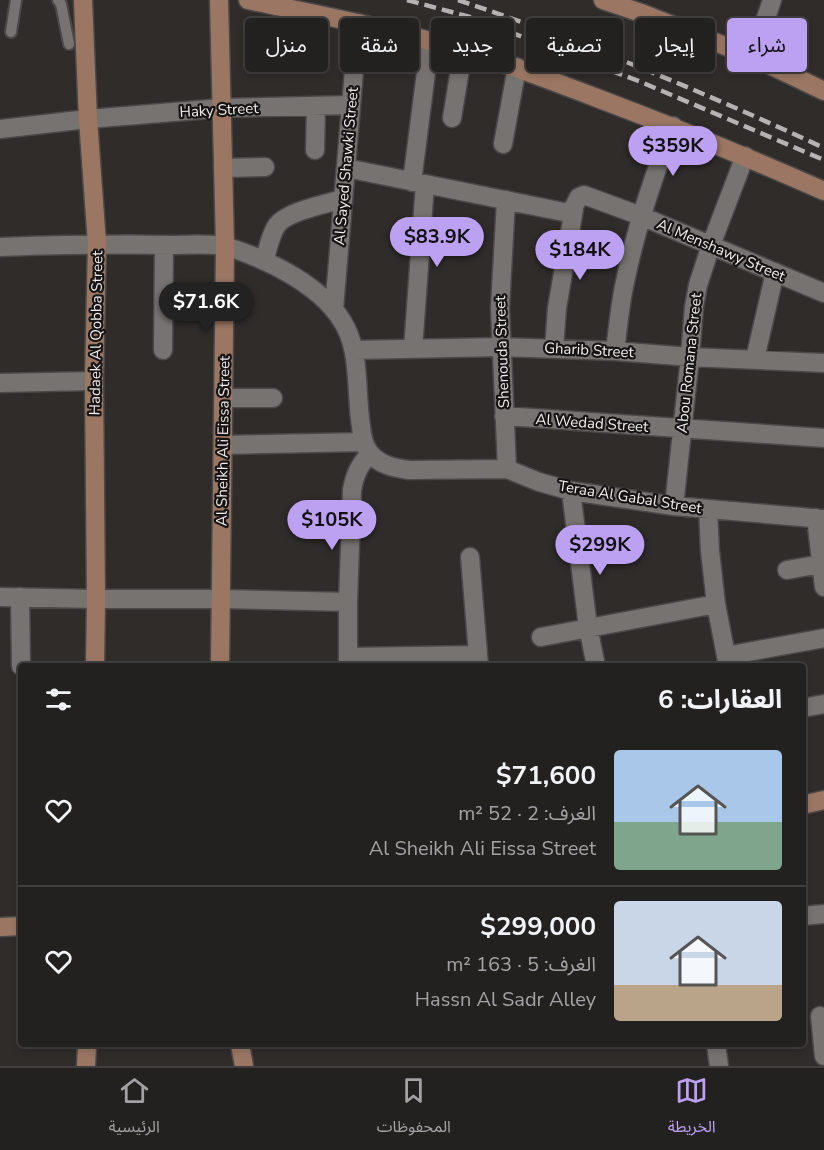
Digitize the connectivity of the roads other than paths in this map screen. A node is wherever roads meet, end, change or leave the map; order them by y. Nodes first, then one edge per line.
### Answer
1 (16, 0) edge
2 (58, 0) edge
3 (219, 0) edge
4 (248, 0) edge
5 (603, 0) edge
6 (772, 0) edge
7 (84, 6) edge
8 (646, 7) edge
9 (63, 14) junction
10 (766, 18) edge
11 (340, 19) edge
12 (11, 32) dead end
13 (419, 38) edge
14 (430, 41) joint
15 (69, 44) dead end
16 (727, 45) edge
17 (514, 67) edge
18 (517, 68) junction
19 (354, 72) edge
20 (460, 72) edge
21 (784, 72) edge
22 (824, 91) edge
23 (351, 105) junction
24 (316, 106) junction
25 (222, 108) junction
26 (452, 118) dead end
27 (88, 119) junction
28 (673, 126) junction
29 (0, 129) edge
30 (503, 144) dead end
31 (315, 150) dead end
32 (745, 156) junction
33 (265, 167) dead end
34 (223, 168) junction
35 (346, 168) junction
36 (418, 183) junction
37 (824, 191) edge
38 (343, 199) junction
39 (506, 200) junction
40 (574, 208) junction
41 (641, 216) junction
42 (97, 244) junction
43 (164, 245) junction
44 (225, 246) junction
45 (711, 246) junction
46 (0, 247) edge
47 (264, 261) junction
48 (776, 272) junction
49 (824, 293) edge
50 (334, 309) junction
51 (501, 347) junction
52 (413, 349) junction
53 (554, 349) junction
54 (163, 350) dead end
55 (354, 350) junction
56 (615, 351) junction
57 (690, 357) junction
58 (755, 359) junction
59 (824, 363) edge
60 (94, 381) junction
61 (0, 383) edge
62 (224, 398) junction
63 (273, 398) dead end
64 (504, 416) junction
65 (682, 429) junction
66 (824, 438) edge
67 (223, 445) junction
68 (367, 448) junction
69 (507, 469) junction
70 (571, 491) junction
71 (674, 506) junction
72 (708, 509) junction
73 (820, 518) edge
74 (470, 557) dead end
75 (821, 564) junction
76 (787, 570) dead end
77 (824, 587) edge
78 (0, 597) edge
79 (20, 597) junction
80 (96, 599) junction
81 (220, 599) junction
82 (348, 602) junction
83 (716, 604) junction
84 (588, 627) junction
85 (541, 637) dead end
86 (824, 638) edge
87 (348, 661) edge
88 (478, 661) edge
89 (727, 661) edge
90 (21, 663) edge
91 (95, 663) edge
92 (220, 663) edge
93 (595, 663) edge
94 (824, 704) edge
95 (806, 707) edge
96 (824, 800) edge
97 (806, 804) edge
98 (824, 914) edge
99 (806, 916) edge
100 (18, 926) edge
101 (0, 927) edge
102 (820, 1016) dead end
103 (87, 1047) edge
104 (241, 1047) edge
105 (716, 1047) edge
106 (824, 1056) edge
107 (86, 1066) edge
108 (244, 1066) edge
109 (719, 1066) edge

1 - 12 lane
2 - 9 lane
3 - 25 street, Al Sheikh Ali Eissa Street
4 - 11 street
5 - 8 street
6 - 10 street
7 - 9 lane
7 - 27 street, Hadaek Al Qobba Street
8 - 16 street
9 - 15 lane
13 - 14 street
14 - 36 street
17 - 18 street
18 - 28 street
18 - 30 street
19 - 23 street, Al Sayed Shawki Street
20 - 26 street
21 - 22 street
23 - 24 street, Haky Street
23 - 35 street, Al Sayed Shawki Street
24 - 25 street, Haky Street
24 - 31 street
25 - 27 street, Haky Street
25 - 34 street, Al Sheikh Ali Eissa Street
27 - 29 street, Haky Street
27 - 42 street, Hadaek Al Qobba Street
28 - 32 street
28 - 41 street
32 - 37 street
32 - 45 street, Abou Romana Street
33 - 34 street
34 - 44 street, Al Sheikh Ali Eissa Street
35 - 36 street, Al Menshawy Street
35 - 38 street, Al Sayed Shawki Street
36 - 39 street, Al Menshawy Street
36 - 52 street
38 - 47 street
38 - 50 street, Al Sayed Shawki Street
39 - 40 street, Al Menshawy Street
39 - 51 street, Shenouda Street
40 - 41 street, Al Menshawy Street
40 - 53 street
41 - 45 street, Al Menshawy Street
41 - 56 street
42 - 43 street
42 - 46 street
42 - 60 street, Hadaek Al Qobba Street
43 - 44 street
43 - 54 street
44 - 47 street
44 - 62 street, Al Sheikh Ali Eissa Street
45 - 48 street, Al Menshawy Street
45 - 57 street, Abou Romana Street
47 - 50 street
48 - 49 street, Al Menshawy Street
48 - 58 street
50 - 55 street
51 - 52 street, Gharib Street
51 - 53 street, Gharib Street
51 - 64 street, Shenouda Street
52 - 55 street, Gharib Street
53 - 56 street, Gharib Street
55 - 68 street
56 - 57 street, Gharib Street
57 - 58 street, Gharib Street
57 - 65 street, Abou Romana Street
58 - 59 street, Gharib Street
60 - 61 street
60 - 80 street, Hadaek Al Qobba Street
62 - 63 street
62 - 67 street, Al Sheikh Ali Eissa Street
64 - 65 street, Al Wedad Street
64 - 69 street, Shenouda Street
65 - 66 street, Al Wedad Street
65 - 71 street, Abou Romana Street
67 - 68 street
67 - 81 street, Al Sheikh Ali Eissa Street
68 - 69 street, Teraa Al Gabal Street
68 - 82 street
69 - 70 street, Teraa Al Gabal Street
70 - 71 street, Teraa Al Gabal Street
70 - 84 street
71 - 72 street, Teraa Al Gabal Street
72 - 73 street, Teraa Al Gabal Street
72 - 83 street
73 - 75 street
74 - 88 street
75 - 76 street
75 - 77 street
78 - 79 street
79 - 80 street
79 - 90 street
80 - 81 street
80 - 91 street, Hadaek Al Qobba Street
81 - 82 street
81 - 92 street, Al Sheikh Ali Eissa Street
82 - 87 street
83 - 84 street
83 - 89 street
84 - 85 street
84 - 93 street
86 - 89 street
87 - 88 street
94 - 95 street
96 - 97 street
98 - 99 street
100 - 101 street
102 - 106 street
103 - 107 street
104 - 108 street
105 - 109 street

